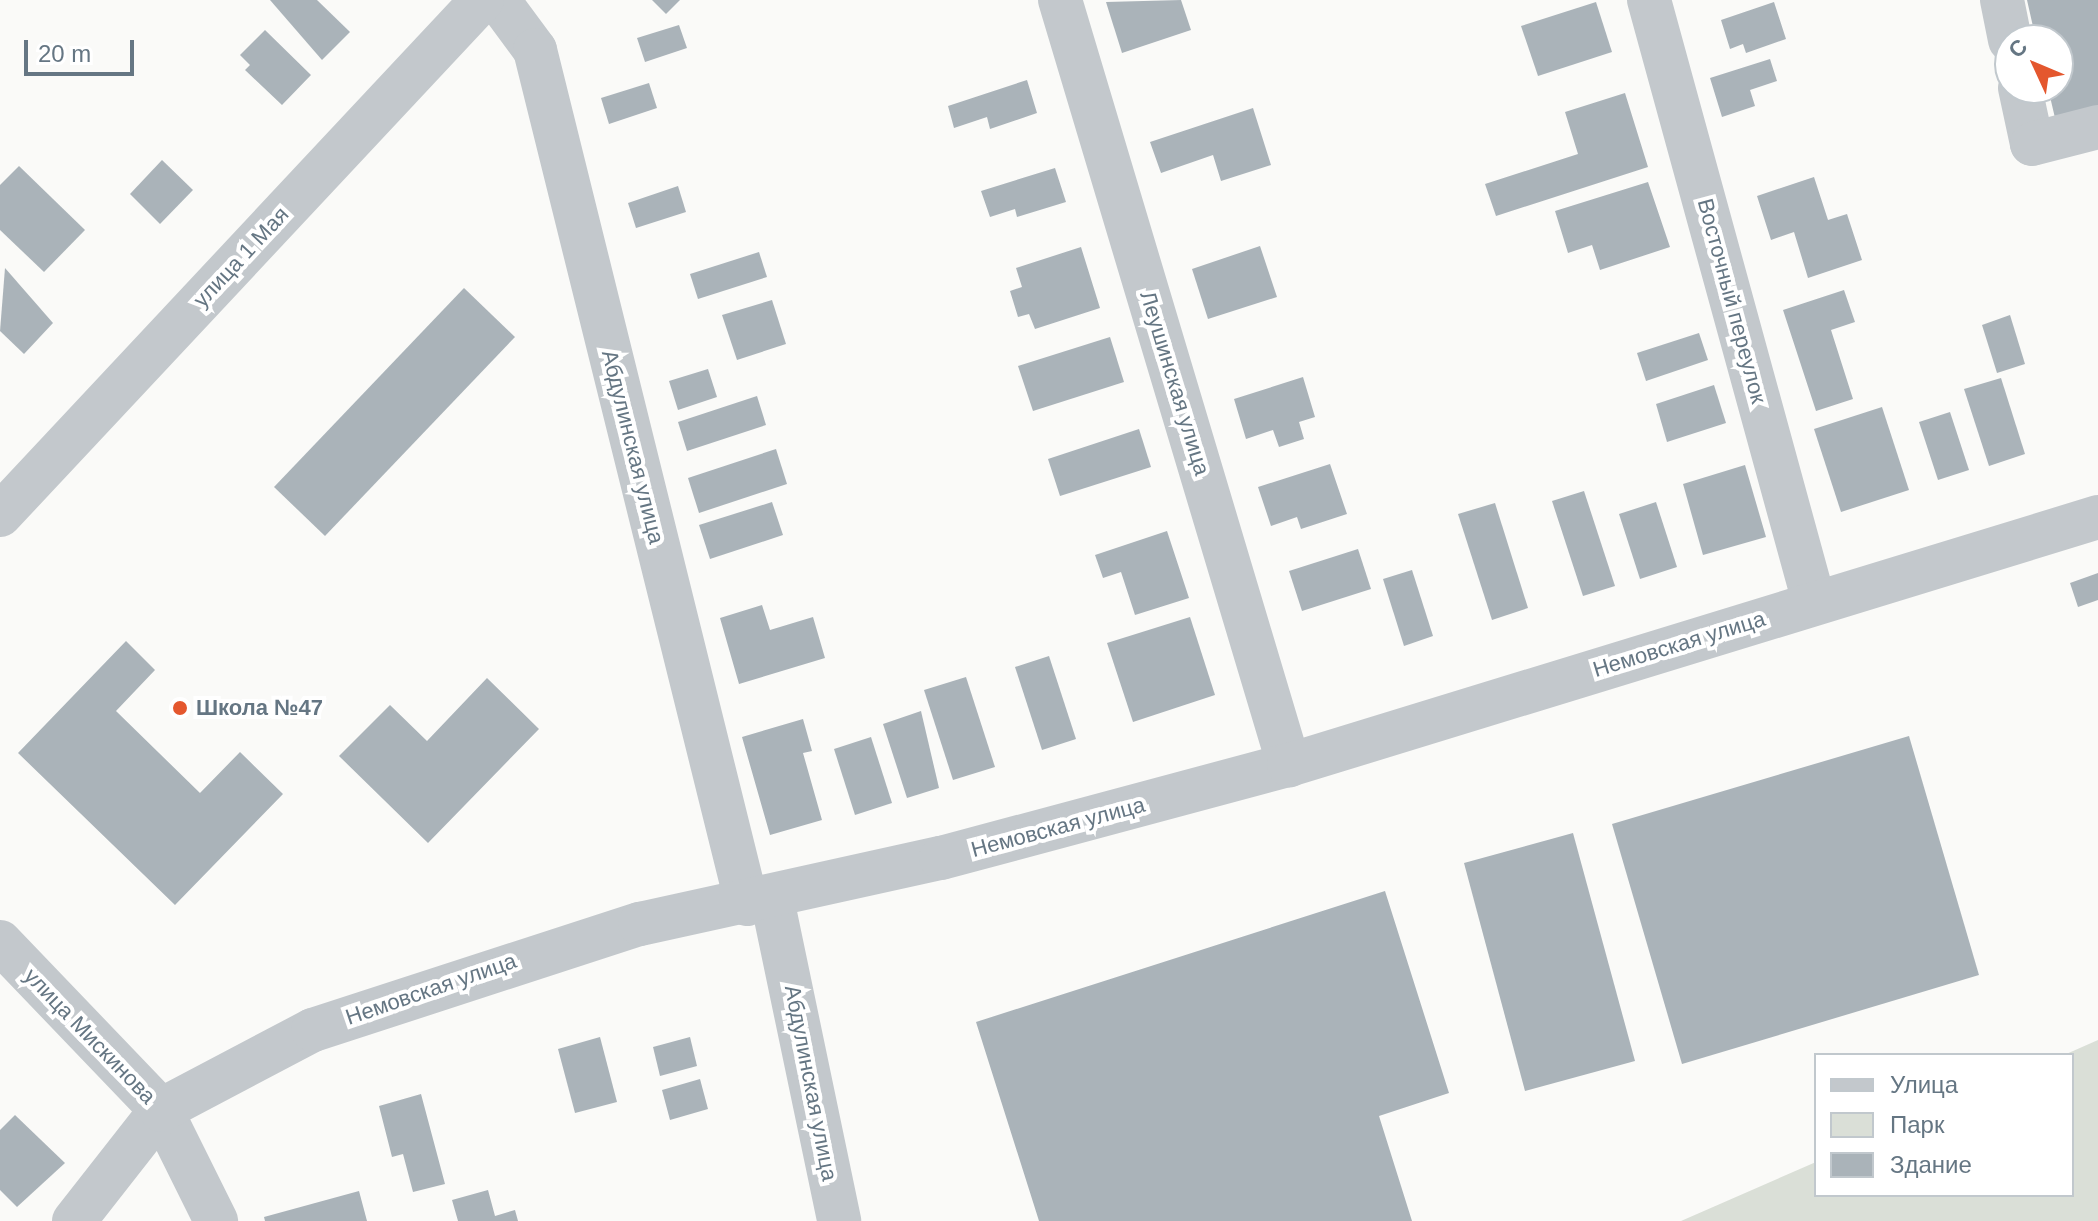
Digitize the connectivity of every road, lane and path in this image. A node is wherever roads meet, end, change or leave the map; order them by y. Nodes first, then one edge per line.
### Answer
1 (482, 0) edge
2 (498, 0) edge
3 (1060, 0) edge
4 (1649, 0) edge
5 (2002, 0) edge
6 (2007, 24) edge
7 (2023, 104) edge
8 (2098, 127) edge
9 (0, 515) edge
10 (2098, 517) edge
11 (1814, 602) junction
12 (1289, 765) junction
13 (760, 902) junction
14 (0, 942) edge
15 (161, 1110) junction
16 (74, 1221) edge
17 (216, 1221) edge
18 (839, 1221) edge

1 - 9 street, улица 1 Мая
2 - 13 street, Абдулинская улица
3 - 12 street, Леушинская улица
4 - 11 street, Восточный переулок
5 - 6 street
7 - 8 street
10 - 11 street, Немовская улица
11 - 12 street, Немовская улица
12 - 13 street, Немовская улица
13 - 15 street, Немовская улица
13 - 18 street, Абдулинская улица
14 - 15 street, улица Мискинова
15 - 16 street, Немовская улица
15 - 17 street, улица Мискинова

